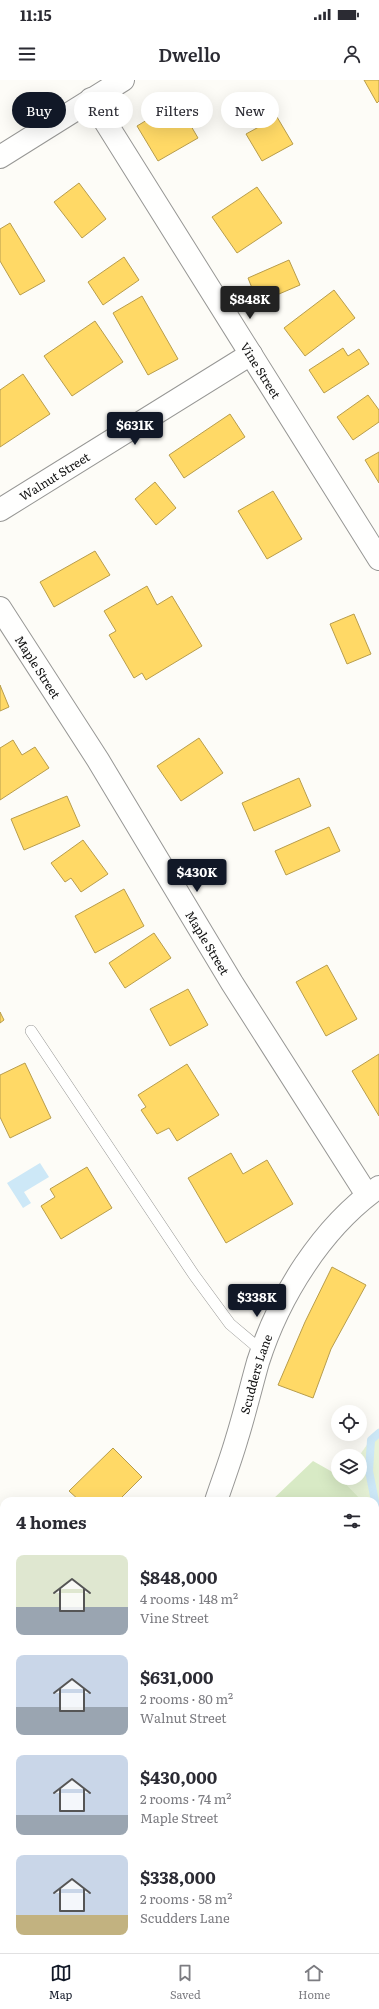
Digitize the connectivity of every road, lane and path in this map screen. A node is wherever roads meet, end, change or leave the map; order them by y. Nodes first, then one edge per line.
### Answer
1 (123, 80) edge
2 (103, 92) edge
3 (74, 110) edge
4 (109, 128) edge
5 (0, 157) edge
6 (251, 354) junction
7 (0, 510) edge
8 (379, 559) edge
9 (0, 608) edge
10 (31, 1030) dead end
11 (373, 1191) edge
12 (262, 1352) junction
13 (217, 1497) edge

1 - 2 street
3 - 5 street
4 - 6 street, Vine Street
6 - 7 street, Walnut Street
6 - 8 street, Vine Street
9 - 11 street, Maple Street
10 - 12 lane
11 - 12 street, Scudders Lane
12 - 13 street, Scudders Lane

